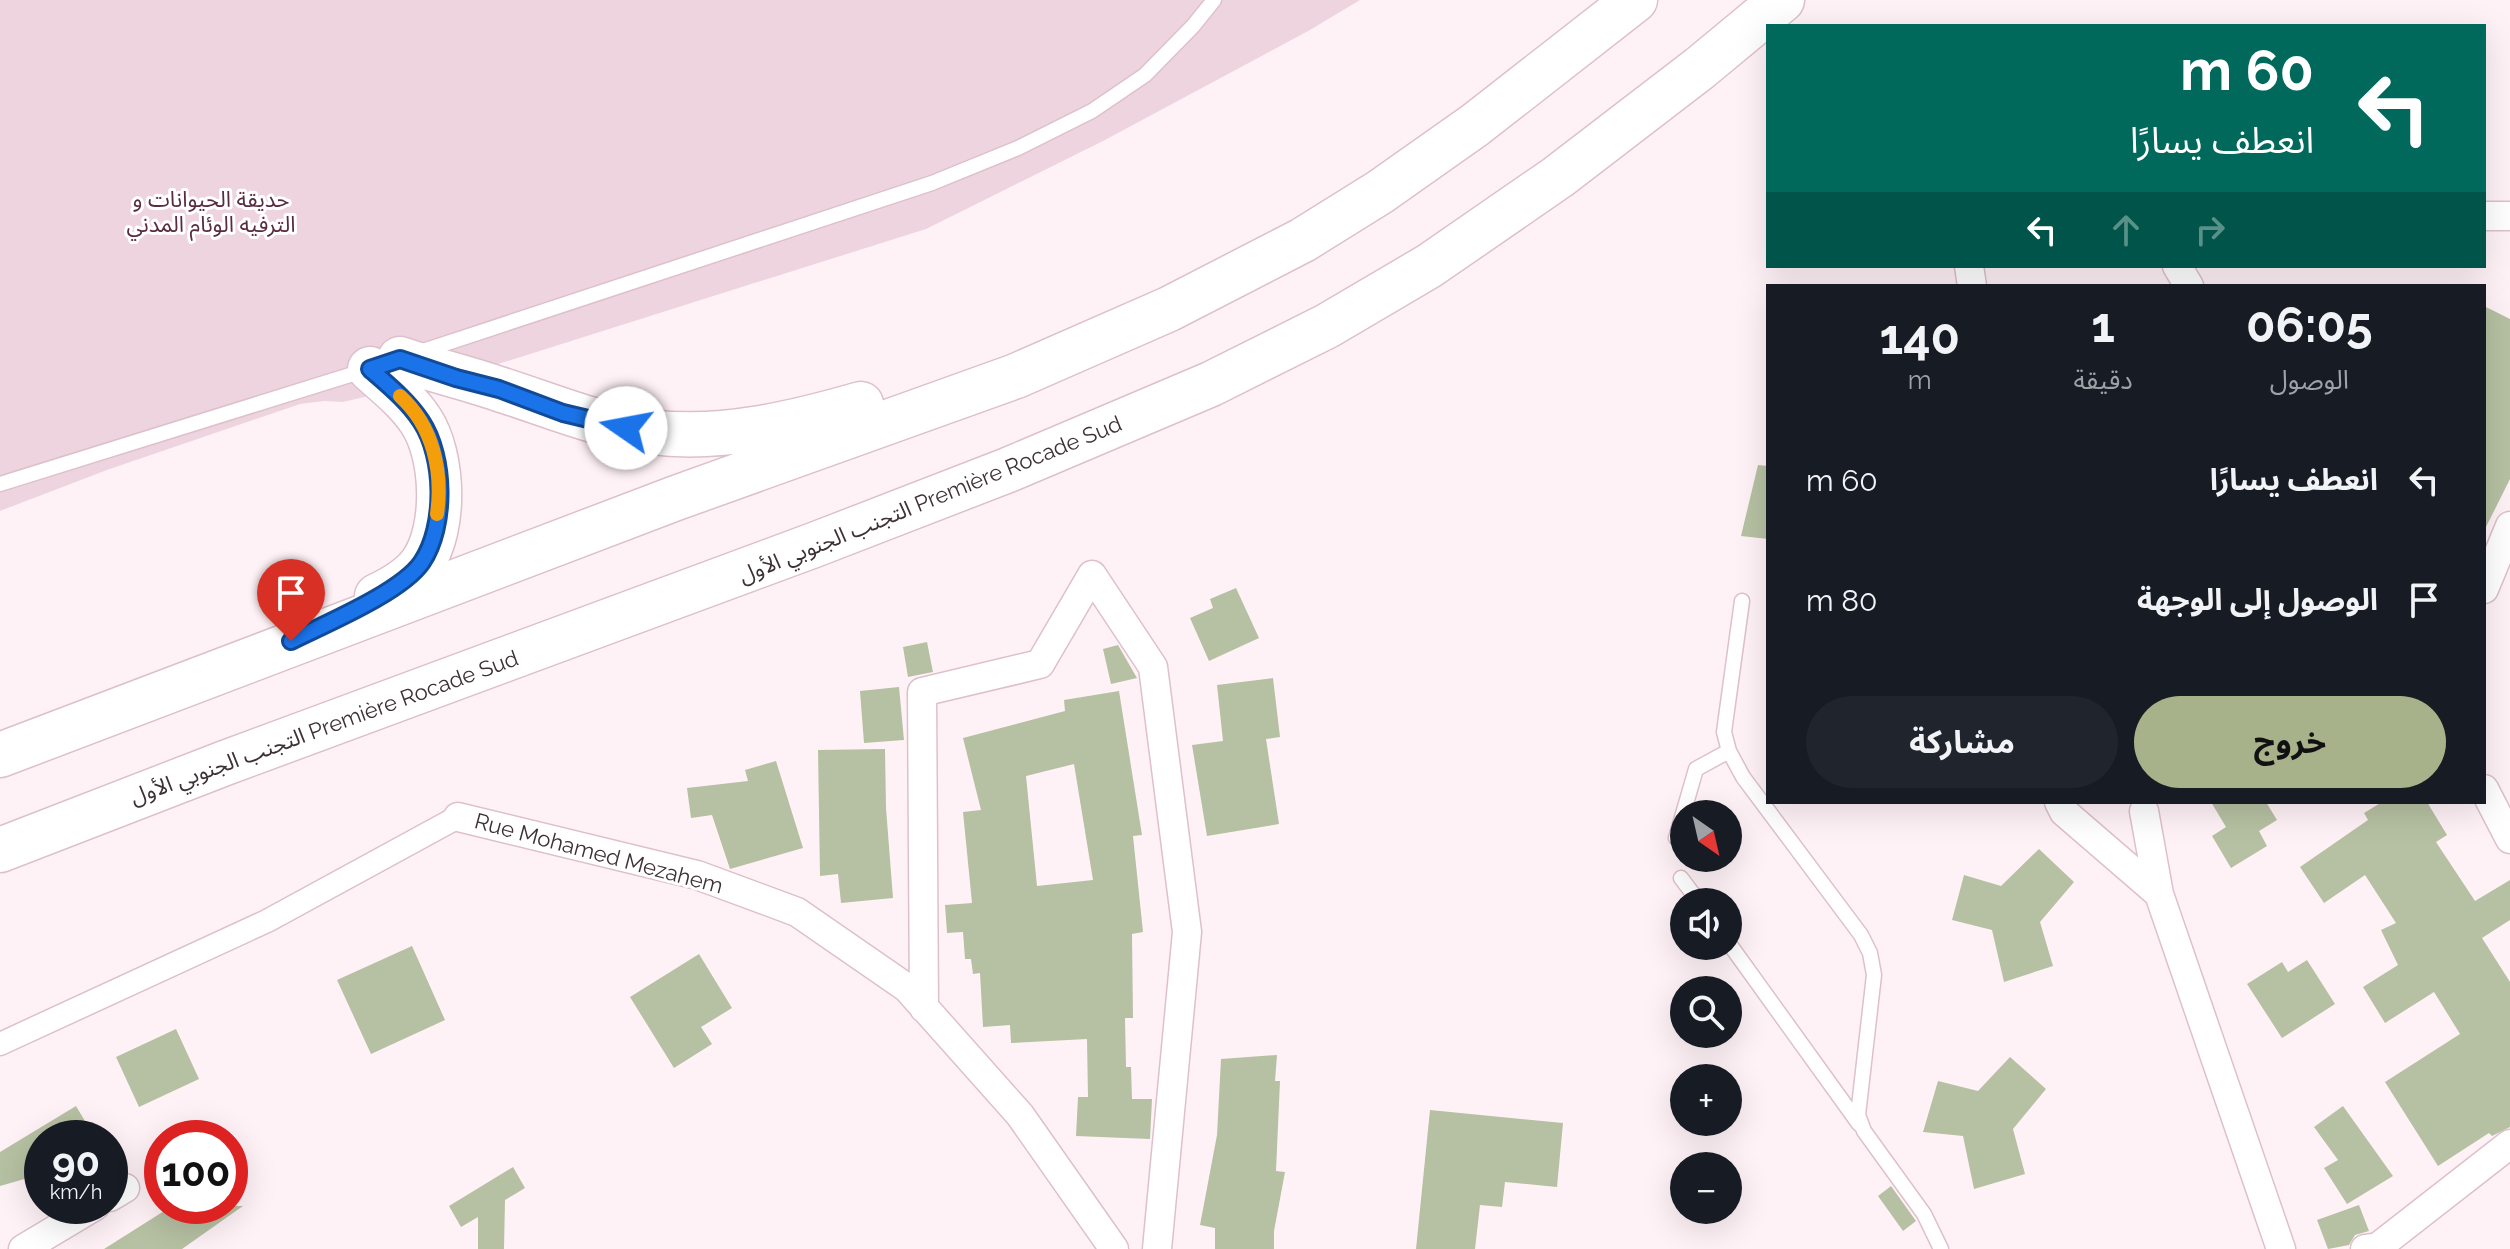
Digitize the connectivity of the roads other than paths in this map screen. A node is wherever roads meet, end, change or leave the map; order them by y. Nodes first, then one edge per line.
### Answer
1 (1214, 0) edge
2 (1635, 0) edge
3 (1782, 0) edge
4 (2486, 216) edge
5 (2510, 216) edge
6 (1121, 329) junction
7 (385, 364) junction
8 (0, 484) edge
9 (2510, 526) edge
10 (2486, 584) edge
11 (1742, 601) dead end
12 (266, 654) junction
13 (1729, 751) junction
14 (0, 755) edge
15 (2486, 793) edge
16 (1687, 800) edge
17 (2060, 804) edge
18 (2144, 811) dead end
19 (458, 817) joint
20 (2510, 839) edge
21 (0, 850) edge
22 (1681, 878) dead end
23 (1688, 888) edge
24 (2159, 894) junction
25 (1741, 960) edge
26 (924, 1008) junction
27 (0, 1044) edge
28 (1864, 1131) junction
29 (2510, 1144) edge
30 (65, 1224) edge
31 (23, 1249) edge
32 (1114, 1249) edge
33 (1157, 1249) edge
34 (1941, 1249) edge
35 (2281, 1249) edge
36 (2365, 1249) edge

1 - 7 lane
2 - 6 highway
3 - 21 highway, التجنب الجنوبي الأول Première Rocade Sud
4 - 5 street
6 - 7 highway
6 - 12 highway
7 - 8 lane
7 - 12 highway
9 - 10 street
11 - 13 lane
12 - 14 highway
13 - 16 lane
13 - 28 lane
15 - 20 street
17 - 24 street
18 - 24 street
19 - 26 street, Rue Mohamed Mezahem
19 - 27 street
22 - 23 lane
24 - 35 street
25 - 28 lane
26 - 32 street, Rue Mohamed Mezahem
26 - 33 street
28 - 34 lane
29 - 36 street
30 - 31 street

